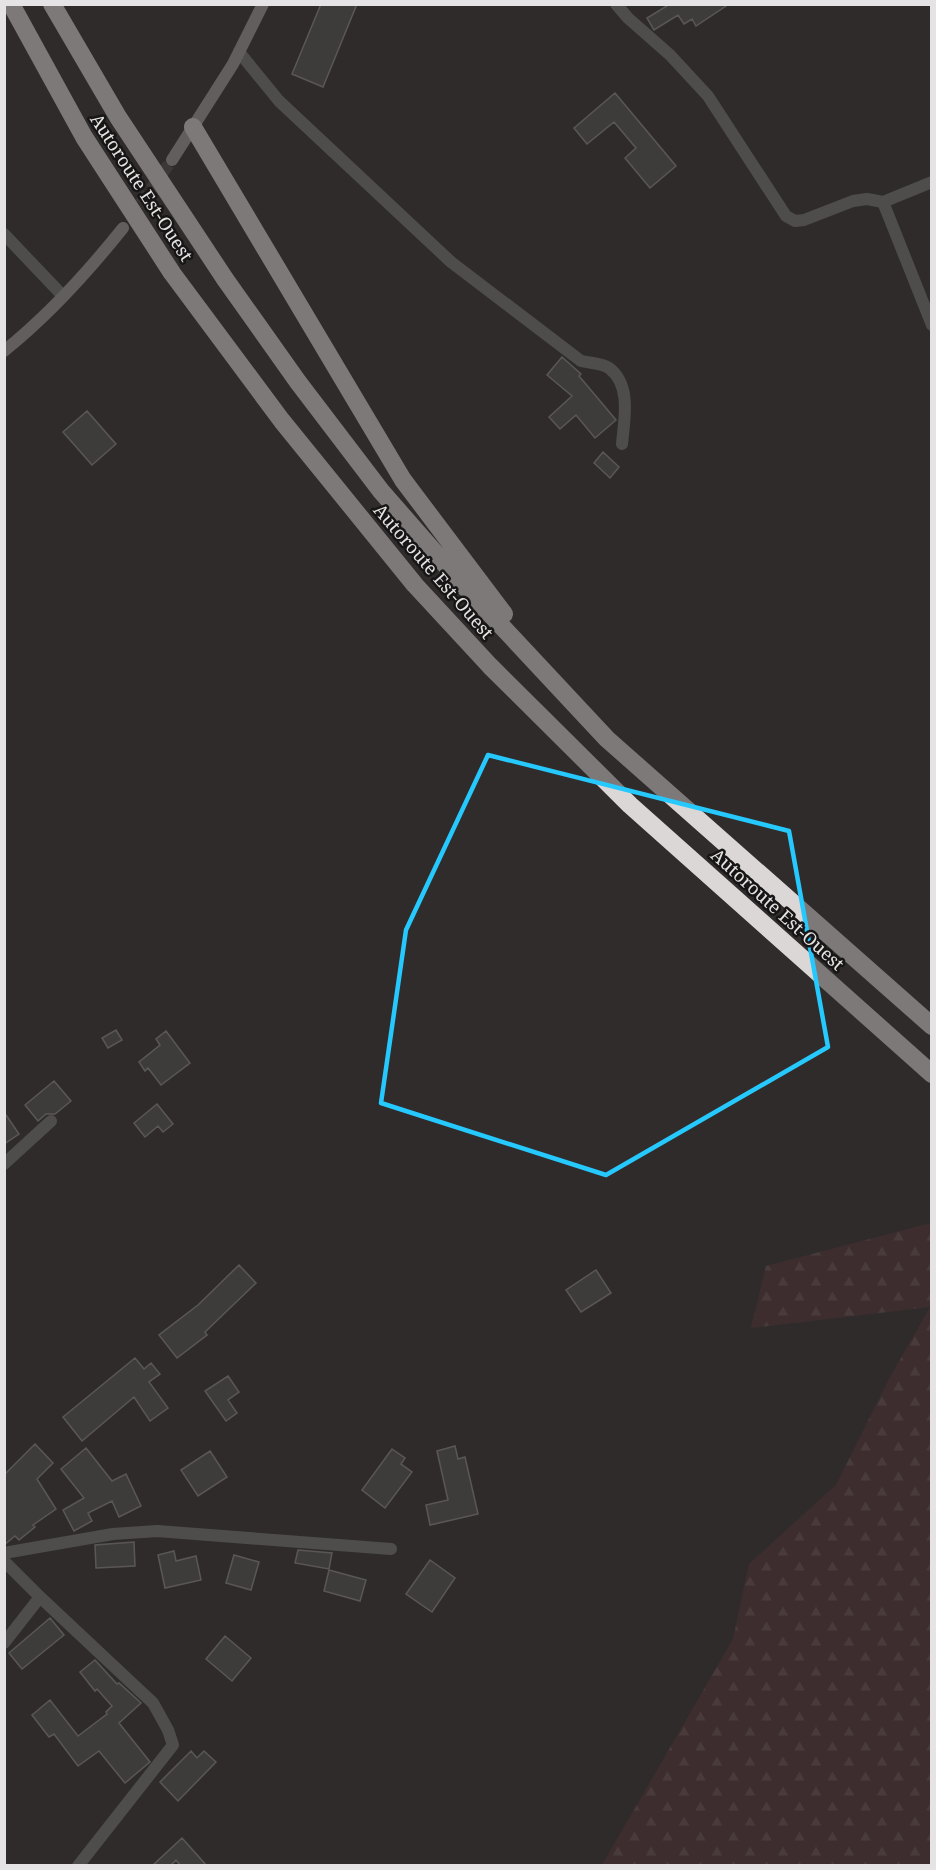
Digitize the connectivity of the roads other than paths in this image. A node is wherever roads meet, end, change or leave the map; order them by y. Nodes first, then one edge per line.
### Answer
1 (11, 4) edge
2 (52, 4) edge
3 (263, 4) edge
4 (616, 4) edge
5 (239, 52) junction
6 (193, 127) junction
7 (172, 160) tunnel mouth
8 (932, 182) edge
9 (883, 202) junction
10 (123, 228) tunnel mouth
11 (4, 234) edge
12 (63, 296) junction
13 (932, 325) edge
14 (4, 351) edge
15 (622, 444) dead end
16 (560, 687) junction
17 (932, 1026) edge
18 (932, 1074) edge
19 (51, 1121) dead end
20 (4, 1164) edge
21 (392, 1549) dead end
22 (4, 1553) edge
23 (4, 1561) edge
24 (40, 1597) junction
25 (4, 1643) edge
26 (78, 1866) edge

1 - 18 highway, Autoroute Est-Ouest
2 - 16 highway, Autoroute Est-Ouest
3 - 5 main road
4 - 9 street
5 - 6 main road
5 - 15 street
6 - 7 main road
6 - 16 highway
8 - 9 street
9 - 13 street
10 - 12 main road
11 - 12 street
12 - 14 main road
16 - 17 highway, Autoroute Est-Ouest
19 - 20 street
21 - 22 street
23 - 24 street
24 - 25 street
24 - 26 street

